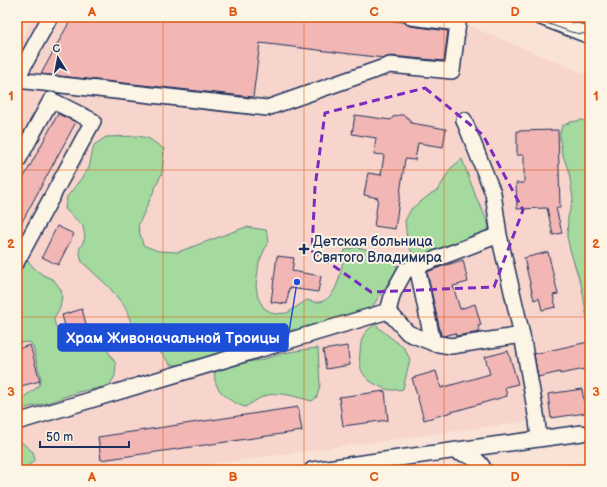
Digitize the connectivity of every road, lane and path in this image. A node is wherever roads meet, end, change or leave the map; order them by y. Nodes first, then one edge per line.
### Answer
1 (50, 17) edge
2 (411, 17) edge
3 (544, 17) edge
4 (590, 35) edge
5 (17, 79) edge
6 (464, 120) dead end
7 (17, 162) edge
8 (499, 234) junction
9 (17, 261) edge
10 (417, 266) junction
11 (388, 311) junction
12 (522, 335) junction
13 (433, 343) junction
14 (17, 422) edge
15 (582, 433) dead end
16 (539, 439) junction
17 (449, 451) junction
18 (312, 470) edge
19 (484, 470) edge

1 - 5 street
2 - 5 street
3 - 4 street
6 - 8 street
7 - 9 street
8 - 10 street
8 - 12 street
10 - 11 street
10 - 13 street
11 - 13 street
11 - 14 street
12 - 13 street
12 - 16 street
15 - 16 street
16 - 17 street
17 - 18 street
17 - 19 street

